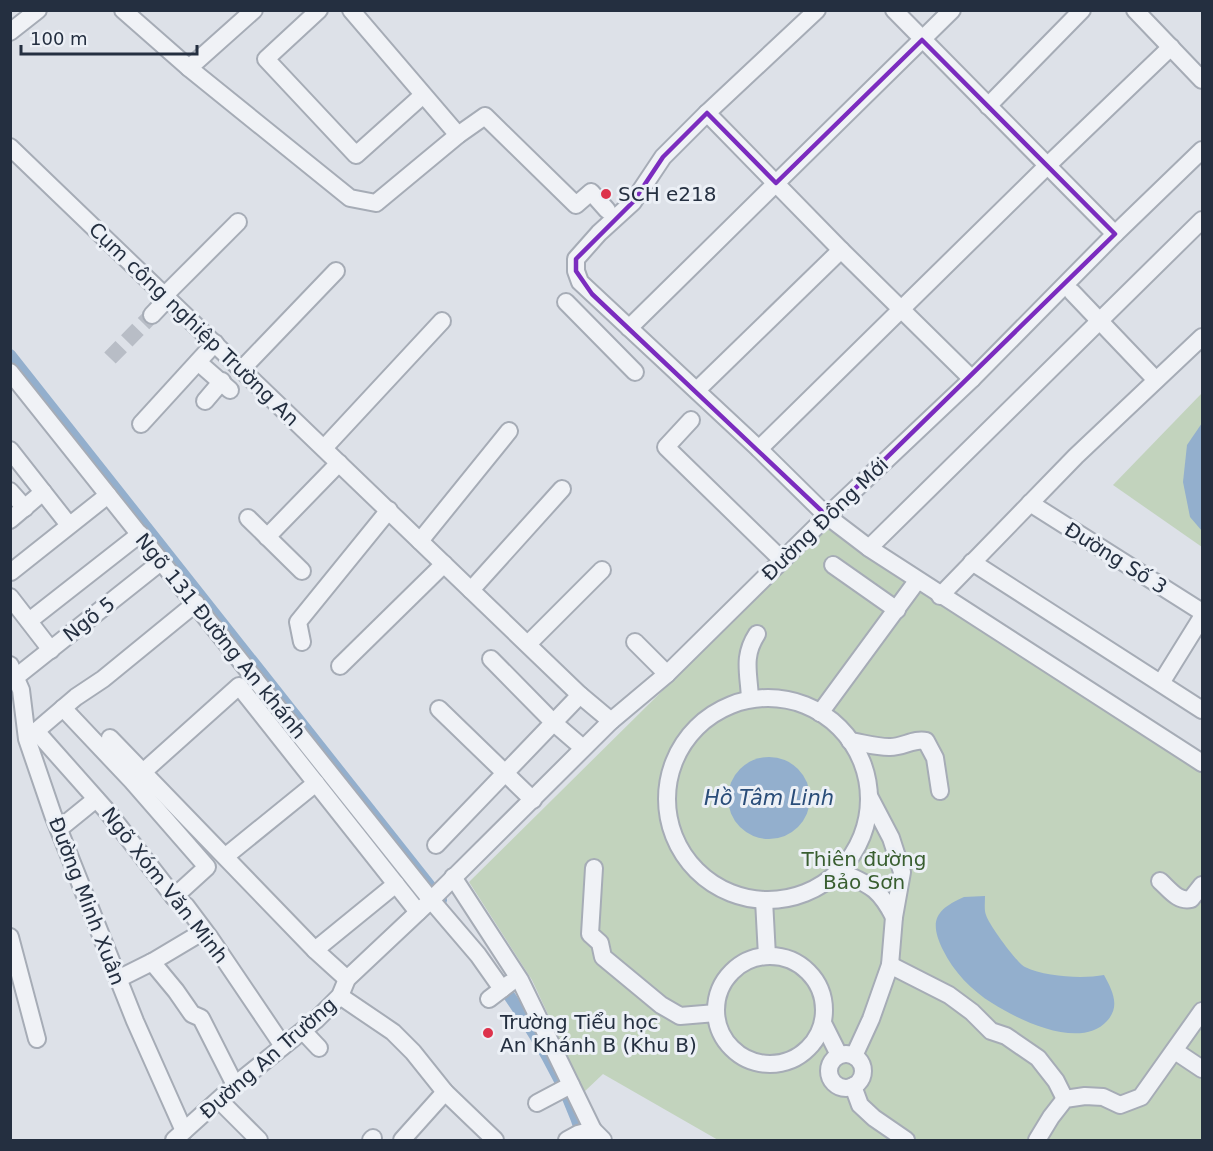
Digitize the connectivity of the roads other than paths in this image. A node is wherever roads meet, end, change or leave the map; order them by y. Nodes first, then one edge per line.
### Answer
1 (38, 10) edge
2 (123, 10) edge
3 (254, 10) edge
4 (319, 10) edge
5 (351, 10) edge
6 (817, 10) edge
7 (894, 10) edge
8 (952, 10) edge
9 (1082, 10) edge
10 (1135, 10) edge
11 (10, 32) edge
12 (922, 40) junction
13 (1171, 47) junction
14 (189, 68) junction
15 (1203, 80) edge
16 (423, 95) junction
17 (987, 106) junction
18 (707, 113) junction
19 (458, 135) junction
20 (10, 147) edge
21 (1203, 150) edge
22 (1048, 165) junction
23 (776, 183) junction
24 (607, 210) dead end
25 (1203, 220) edge
26 (238, 222) dead end
27 (1115, 234) junction
28 (841, 250) junction
29 (336, 271) dead end
30 (1072, 292) dead end
31 (166, 297) junction
32 (566, 302) dead end
33 (902, 310) junction
34 (611, 311) junction
35 (152, 315) tunnel mouth
36 (442, 321) dead end
37 (1100, 321) junction
38 (629, 327) junction
39 (593, 330) junction
40 (1203, 337) edge
41 (215, 343) junction
42 (198, 362) junction
43 (242, 369) junction
44 (635, 372) dead end
45 (11, 373) edge
46 (972, 379) junction
47 (1156, 380) junction
48 (697, 390) junction
49 (205, 401) dead end
50 (691, 420) dead end
51 (141, 424) dead end
52 (509, 431) dead end
53 (324, 448) junction
54 (759, 449) junction
55 (10, 450) edge
56 (339, 463) junction
57 (562, 489) dead end
58 (10, 490) edge
59 (44, 492) junction
60 (108, 495) junction
61 (1030, 503) junction
62 (384, 506) junction
63 (25, 508) junction
64 (827, 516) junction
65 (248, 518) dead end
66 (10, 520) edge
67 (69, 525) junction
68 (140, 534) junction
69 (267, 537) junction
70 (420, 541) junction
71 (869, 548) junction
72 (782, 560) junction
73 (162, 561) junction
74 (972, 562) junction
75 (444, 564) junction
76 (833, 565) dead end
77 (602, 570) dead end
78 (302, 571) dead end
79 (11, 572) edge
80 (917, 581) junction
81 (471, 590) junction
82 (940, 596) junction
83 (10, 597) edge
84 (196, 603) junction
85 (897, 610) junction
86 (1203, 612) edge
87 (1203, 617) edge
88 (29, 621) junction
89 (757, 634) dead end
90 (302, 642) dead end
91 (635, 642) dead end
92 (528, 644) junction
93 (51, 650) junction
94 (491, 659) dead end
95 (340, 666) dead end
96 (13, 671) edge
97 (667, 674) junction
98 (1161, 684) junction
99 (580, 694) junction
100 (750, 699) junction
101 (63, 708) junction
102 (439, 709) dead end
103 (1203, 710) edge
104 (820, 713) junction
105 (611, 721) junction
106 (554, 723) junction
107 (32, 735) junction
108 (110, 738) dead end
109 (850, 741) junction
110 (583, 748) junction
111 (1203, 763) edge
112 (143, 772) junction
113 (505, 775) junction
114 (316, 783) junction
115 (940, 791) dead end
116 (869, 796) junction
117 (96, 799) junction
118 (532, 800) junction
119 (58, 829) junction
120 (436, 845) dead end
121 (226, 856) junction
122 (594, 868) dead end
123 (839, 871) junction
124 (1160, 881) dead end
125 (396, 884) junction
126 (1203, 885) edge
127 (441, 890) junction
128 (174, 897) junction
129 (764, 900) junction
130 (418, 912) junction
131 (894, 916) junction
132 (204, 931) junction
133 (10, 937) edge
134 (315, 950) junction
135 (767, 956) junction
136 (152, 962) junction
137 (890, 965) junction
138 (518, 977) junction
139 (118, 979) junction
140 (347, 979) junction
141 (503, 988) junction
142 (340, 996) junction
143 (489, 999) dead end
144 (1203, 1011) edge
145 (716, 1013) junction
146 (823, 1023) junction
147 (303, 1031) junction
148 (37, 1038) dead end
149 (284, 1046) junction
150 (320, 1048) dead end
151 (1175, 1051) junction
152 (801, 1055) junction
153 (841, 1059) junction
154 (1203, 1069) edge
155 (235, 1085) junction
156 (853, 1086) junction
157 (564, 1089) junction
158 (445, 1092) junction
159 (1065, 1099) junction
160 (219, 1100) junction
161 (537, 1103) dead end
162 (179, 1136) edge
163 (587, 1136) edge
164 (898, 1139) edge
165 (259, 1140) edge
166 (402, 1140) edge
167 (495, 1140) edge
168 (1037, 1140) edge

1 - 11 street
2 - 14 street
3 - 14 street
4 - 16 street
5 - 16 street
6 - 18 street
7 - 12 street
8 - 12 street
9 - 17 street
10 - 13 street
12 - 17 street
12 - 23 street
13 - 15 street
13 - 22 street
14 - 19 street
16 - 19 street
17 - 22 street
18 - 23 street
18 - 34 street
19 - 24 street
20 - 31 street, Cụm công nghiệp Trường An
21 - 27 street, Đường Đồng Mới
22 - 27 street
22 - 33 street
23 - 28 street
23 - 38 street
25 - 37 street
26 - 31 street
27 - 46 street, Đường Đồng Mới
28 - 33 street
28 - 48 street
29 - 43 street
30 - 37 street
31 - 35 street
31 - 41 street, Cụm công nghiệp Trường An
32 - 39 street
33 - 46 street
33 - 54 street
34 - 38 street
34 - 39 street
36 - 53 street
37 - 47 street
37 - 71 street
38 - 48 street
39 - 44 street
40 - 47 street
41 - 42 street
41 - 43 street, Cụm công nghiệp Trường An
42 - 49 street
42 - 51 street
43 - 53 street, Cụm công nghiệp Trường An
45 - 60 street, Ngõ 131 Đường An khánh
46 - 64 street, Đường Đồng Mới
47 - 61 street
48 - 54 street
50 - 72 street
52 - 70 street
53 - 56 street, Cụm công nghiệp Trường An
54 - 64 street
55 - 59 street
56 - 62 street, Cụm công nghiệp Trường An
56 - 69 street
57 - 81 street
58 - 63 street
59 - 63 street
59 - 67 street
60 - 67 street
60 - 68 street, Ngõ 131 Đường An khánh
61 - 74 street
61 - 86 street, Đường Số 3
62 - 70 street, Cụm công nghiệp Trường An
62 - 90 street
63 - 66 street
64 - 71 street
64 - 72 street, Đường Đồng Mới
65 - 69 street
67 - 79 street
68 - 73 street, Ngõ 131 Đường An khánh
68 - 88 street
69 - 78 street
70 - 75 street, Cụm công nghiệp Trường An
71 - 80 street
72 - 97 street, Đường Đồng Mới
73 - 84 street, Ngõ 131 Đường An khánh
73 - 93 street, Ngõ 5
74 - 82 street
74 - 98 street
75 - 81 street, Cụm công nghiệp Trường An
75 - 95 street
76 - 85 street
77 - 92 street
80 - 82 street
80 - 85 street
81 - 92 street, Cụm công nghiệp Trường An
82 - 111 street
83 - 88 street
84 - 101 street
84 - 127 street, Ngõ 131 Đường An khánh
85 - 104 street
87 - 98 street
88 - 93 street
89 - 100 street
91 - 97 street
92 - 99 street, Cụm công nghiệp Trường An
93 - 96 street, Ngõ 5
94 - 106 street
96 - 107 street, Đường Minh Xuân
97 - 105 street, Đường Đồng Mới
98 - 103 street
99 - 105 street, Cụm công nghiệp Trường An
99 - 106 street
100 - 104 street
100 - 129 street
101 - 107 street
101 - 128 street
102 - 113 street
104 - 109 street
105 - 110 street, Đường Đồng Mới
106 - 110 street
106 - 113 street
107 - 117 street, Ngõ Xóm Văn Minh
107 - 119 street, Đường Minh Xuân
108 - 112 street
109 - 115 street
109 - 116 street
110 - 118 street, Đường Đồng Mới
112 - 114 street
112 - 121 street
113 - 118 street
113 - 120 street
114 - 121 street
114 - 125 street
116 - 123 street
116 - 131 street
117 - 119 street
117 - 128 street, Ngõ Xóm Văn Minh
118 - 127 street, Đường Đồng Mới
119 - 139 street, Đường Minh Xuân
121 - 134 street
122 - 145 street
123 - 129 street
123 - 131 street
124 - 126 street
125 - 130 street
125 - 134 street
127 - 130 street, Đường An Trường
127 - 138 street
127 - 141 street
128 - 132 street, Ngõ Xóm Văn Minh
129 - 135 street
130 - 140 street, Đường An Trường
131 - 137 street
132 - 136 street
132 - 149 street, Ngõ Xóm Văn Minh
133 - 148 street
134 - 140 street
135 - 145 street
135 - 146 street
136 - 139 street
136 - 155 street
137 - 153 street
137 - 159 street
138 - 141 street
138 - 157 street
139 - 162 street, Đường Minh Xuân
140 - 142 street, Đường An Trường
141 - 143 street
142 - 147 street, Đường An Trường
142 - 158 street
144 - 151 street
145 - 152 street
146 - 152 street
146 - 153 street
147 - 149 street, Đường An Trường
147 - 150 street
149 - 155 street, Đường An Trường
151 - 154 street
151 - 159 street
152 - 153 street
153 - 156 street
153 - 156 street
155 - 160 street, Đường An Trường
156 - 164 street
157 - 161 street
157 - 163 street
158 - 166 street
158 - 167 street
159 - 168 street
160 - 162 street, Đường An Trường
160 - 165 street

